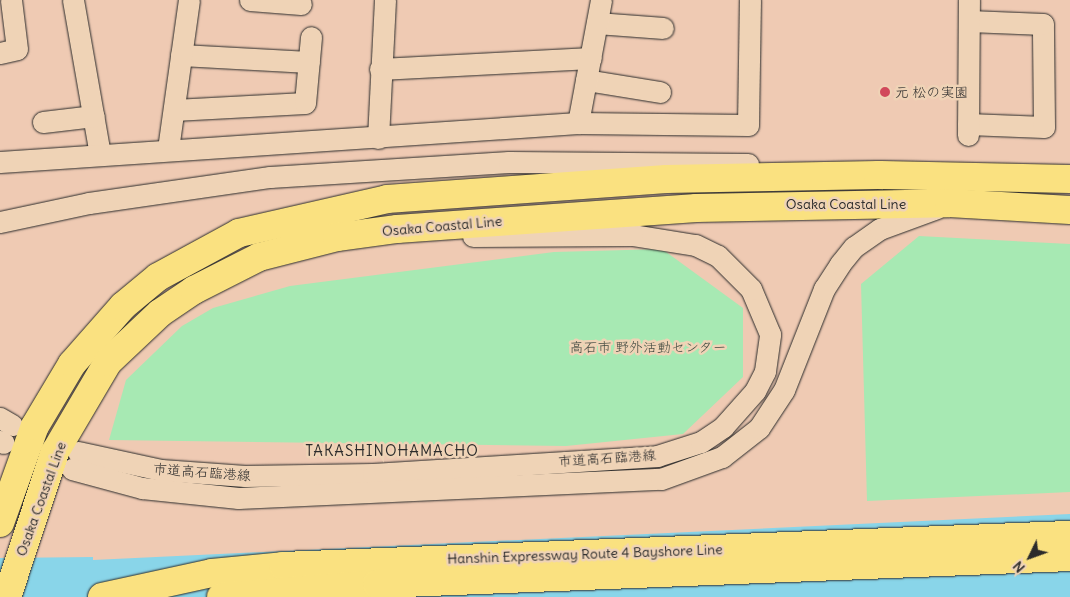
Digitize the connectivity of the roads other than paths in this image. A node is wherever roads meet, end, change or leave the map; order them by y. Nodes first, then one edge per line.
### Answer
1 (11, 0) edge
2 (73, 0) edge
3 (189, 0) edge
4 (250, 0) edge
5 (385, 0) edge
6 (601, 0) edge
7 (750, 0) edge
8 (301, 4) dead end
9 (969, 10) edge
10 (597, 23) junction
11 (663, 28) dead end
12 (311, 37) dead end
13 (0, 53) edge
14 (181, 55) junction
15 (591, 58) junction
16 (309, 62) junction
17 (380, 69) junction
18 (586, 80) junction
19 (660, 92) dead end
20 (174, 110) junction
21 (94, 116) junction
22 (43, 122) dead end
23 (578, 123) junction
24 (378, 138) junction
25 (168, 149) junction
26 (100, 154) junction
27 (0, 162) edge
28 (996, 177) junction
29 (1070, 179) edge
30 (949, 203) junction
31 (1070, 210) edge
32 (0, 222) edge
33 (337, 237) junction
34 (0, 523) edge
35 (1070, 534) edge
36 (1070, 558) edge
37 (10, 586) edge
38 (102, 597) edge
39 (222, 597) edge

1 - 13 street
2 - 21 street
3 - 14 street
4 - 8 street
5 - 17 street
6 - 10 street
7 - 23 street
9 - 9 street
10 - 11 street
10 - 15 street
12 - 16 street
14 - 16 street
14 - 20 street
15 - 17 street
15 - 18 street
16 - 20 street
17 - 24 street
18 - 19 street
18 - 23 street
20 - 25 street
21 - 22 street
21 - 26 street
23 - 24 street
24 - 25 street
25 - 26 street
26 - 27 street
28 - 29 main road, Osaka Coastal Line
28 - 32 street
28 - 34 main road, Osaka Coastal Line
30 - 31 main road, Osaka Coastal Line
30 - 33 main road, Osaka Coastal Line
30 - 33 street, 市道高石臨港線
33 - 37 main road, Osaka Coastal Line
35 - 38 main road, Hanshin Expressway Route 4 Bayshore Line
36 - 39 main road, Hanshin Expressway Route 4 Bayshore Line

